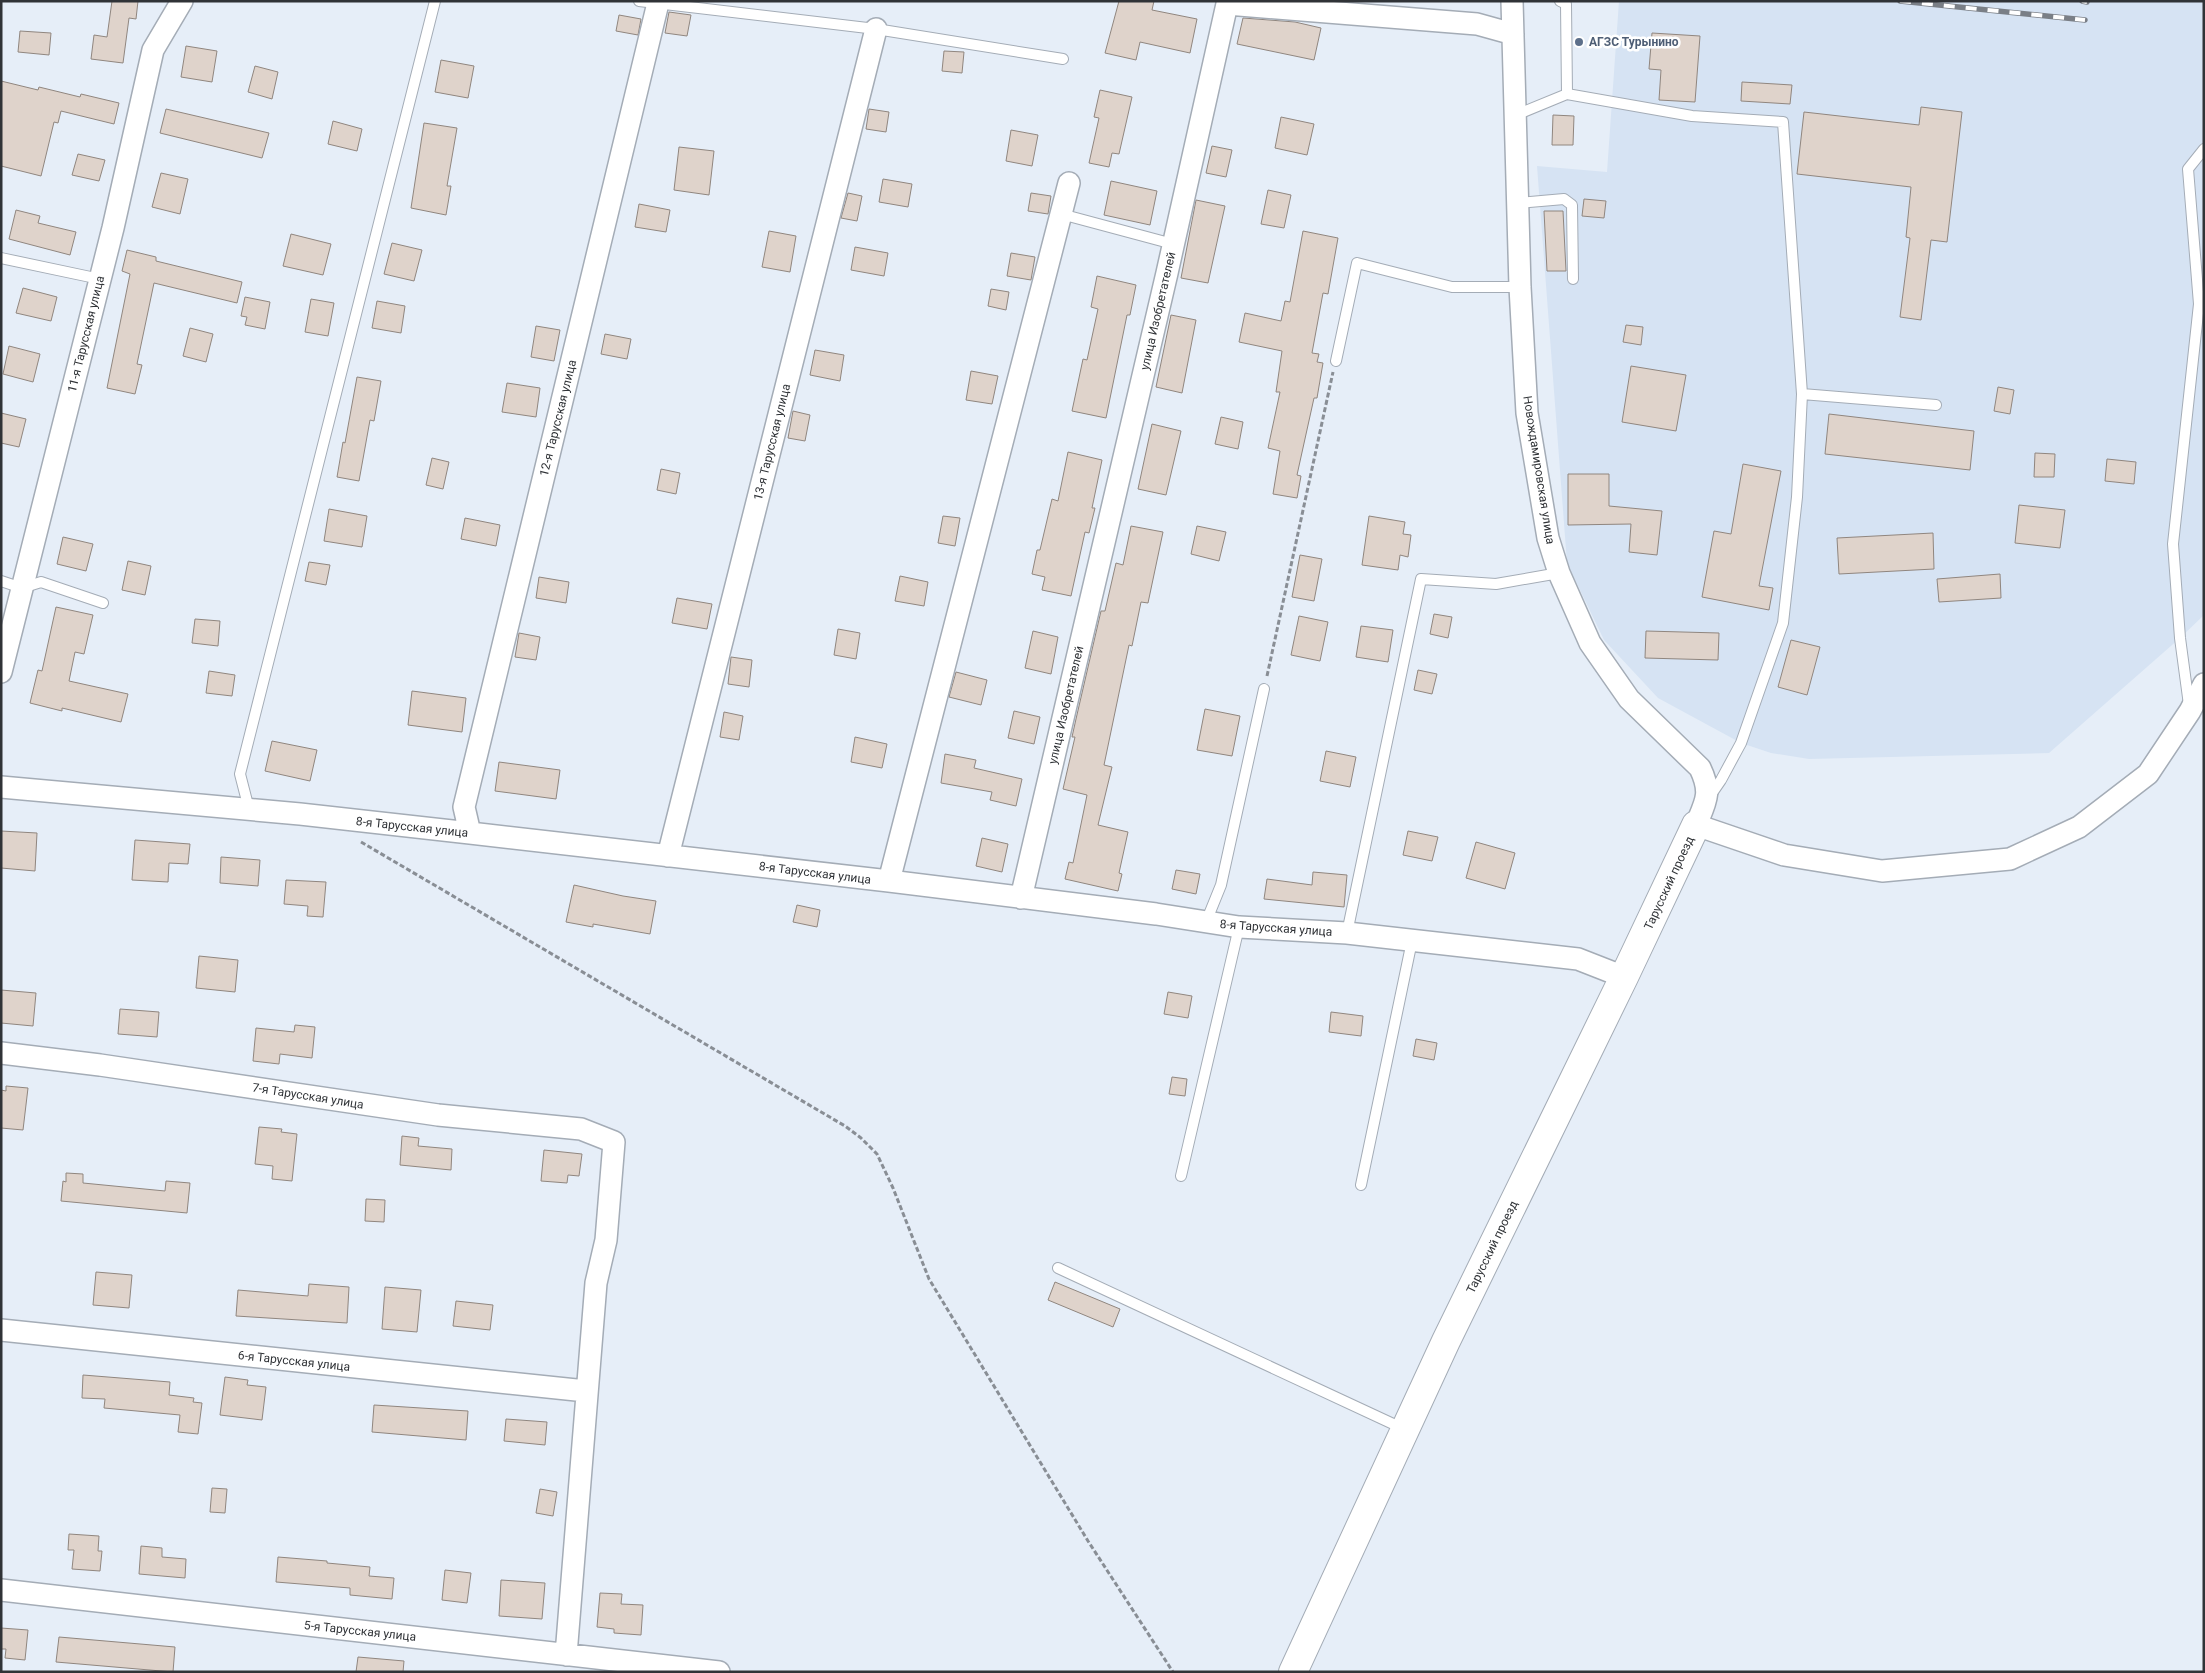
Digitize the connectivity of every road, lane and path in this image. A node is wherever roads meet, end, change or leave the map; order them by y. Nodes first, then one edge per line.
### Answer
1 (182, 1) edge
2 (435, 1) edge
3 (1512, 1) edge
4 (1560, 1) edge
5 (648, 2) edge
6 (876, 29) junction
7 (1513, 34) junction
8 (1063, 59) dead end
9 (1567, 94) junction
10 (1516, 116) junction
11 (2204, 149) edge
12 (1069, 183) dead end
13 (1518, 203) junction
14 (1061, 214) junction
15 (1174, 244) junction
16 (1, 258) edge
17 (100, 279) junction
18 (1573, 279) dead end
19 (1520, 287) junction
20 (1336, 361) joint
21 (1802, 394) junction
22 (1936, 405) dead end
23 (1559, 573) junction
24 (1, 581) edge
25 (22, 588) junction
26 (103, 603) dead end
27 (1, 672) edge
28 (2204, 684) edge
29 (1264, 689) joint
30 (2190, 711) junction
31 (1, 787) edge
32 (1707, 800) junction
33 (249, 809) junction
34 (333, 818) junction
35 (1696, 825) junction
36 (470, 833) junction
37 (668, 856) junction
38 (889, 881) junction
39 (1021, 898) junction
40 (1206, 922) junction
41 (1239, 927) junction
42 (1348, 933) junction
43 (1412, 941) junction
44 (1624, 977) junction
45 (1, 1054) edge
46 (1181, 1176) dead end
47 (1361, 1185) dead end
48 (1058, 1268) dead end
49 (1, 1330) edge
50 (586, 1391) junction
51 (1405, 1429) junction
52 (1, 1590) edge
53 (566, 1654) junction
54 (720, 1672) edge
55 (1173, 1672) edge
56 (1293, 1672) edge

1 - 17 street, 11-я Тарусская улица
2 - 33 lane
3 - 7 street, Новождамировская улица
4 - 9 lane
5 - 6 lane
5 - 36 street, 12-я Тарусская улица
6 - 8 lane
6 - 37 street, 13-я Тарусская улица
7 - 10 street, Новождамировская улица
7 - 15 street, улица Изобретателей
9 - 10 lane
9 - 21 lane
10 - 13 street, Новождамировская улица
11 - 30 lane
12 - 14 street
13 - 18 lane
13 - 19 street, Новождамировская улица
14 - 15 lane
14 - 38 street
15 - 39 street, улица Изобретателей
16 - 17 lane
17 - 25 street, 11-я Тарусская улица
19 - 20 lane
19 - 23 street, Новождамировская улица
20 - 29 path
21 - 22 lane
21 - 32 lane
23 - 32 street, Новождамировская улица
23 - 42 lane
24 - 25 lane
25 - 26 lane
25 - 27 street, 11-я Тарусская улица
28 - 30 street
29 - 40 lane
30 - 35 street
31 - 33 street, 8-я Тарусская улица
32 - 35 street
33 - 34 street, 8-я Тарусская улица
34 - 36 street, 8-я Тарусская улица
34 - 55 path
35 - 44 street, Тарусский проезд
36 - 37 street, 8-я Тарусская улица
37 - 38 street, 8-я Тарусская улица
38 - 39 street, 8-я Тарусская улица
39 - 40 street, 8-я Тарусская улица
40 - 41 street, 8-я Тарусская улица
41 - 42 street, 8-я Тарусская улица
41 - 46 lane
42 - 43 street, 8-я Тарусская улица
43 - 44 street, 8-я Тарусская улица
43 - 47 lane
44 - 51 street, Тарусский проезд
45 - 50 street, 7-я Тарусская улица
48 - 51 lane
49 - 50 street, 6-я Тарусская улица
50 - 53 street
51 - 56 street, Тарусский проезд
52 - 53 street, 5-я Тарусская улица
53 - 54 street, 5-я Тарусская улица

